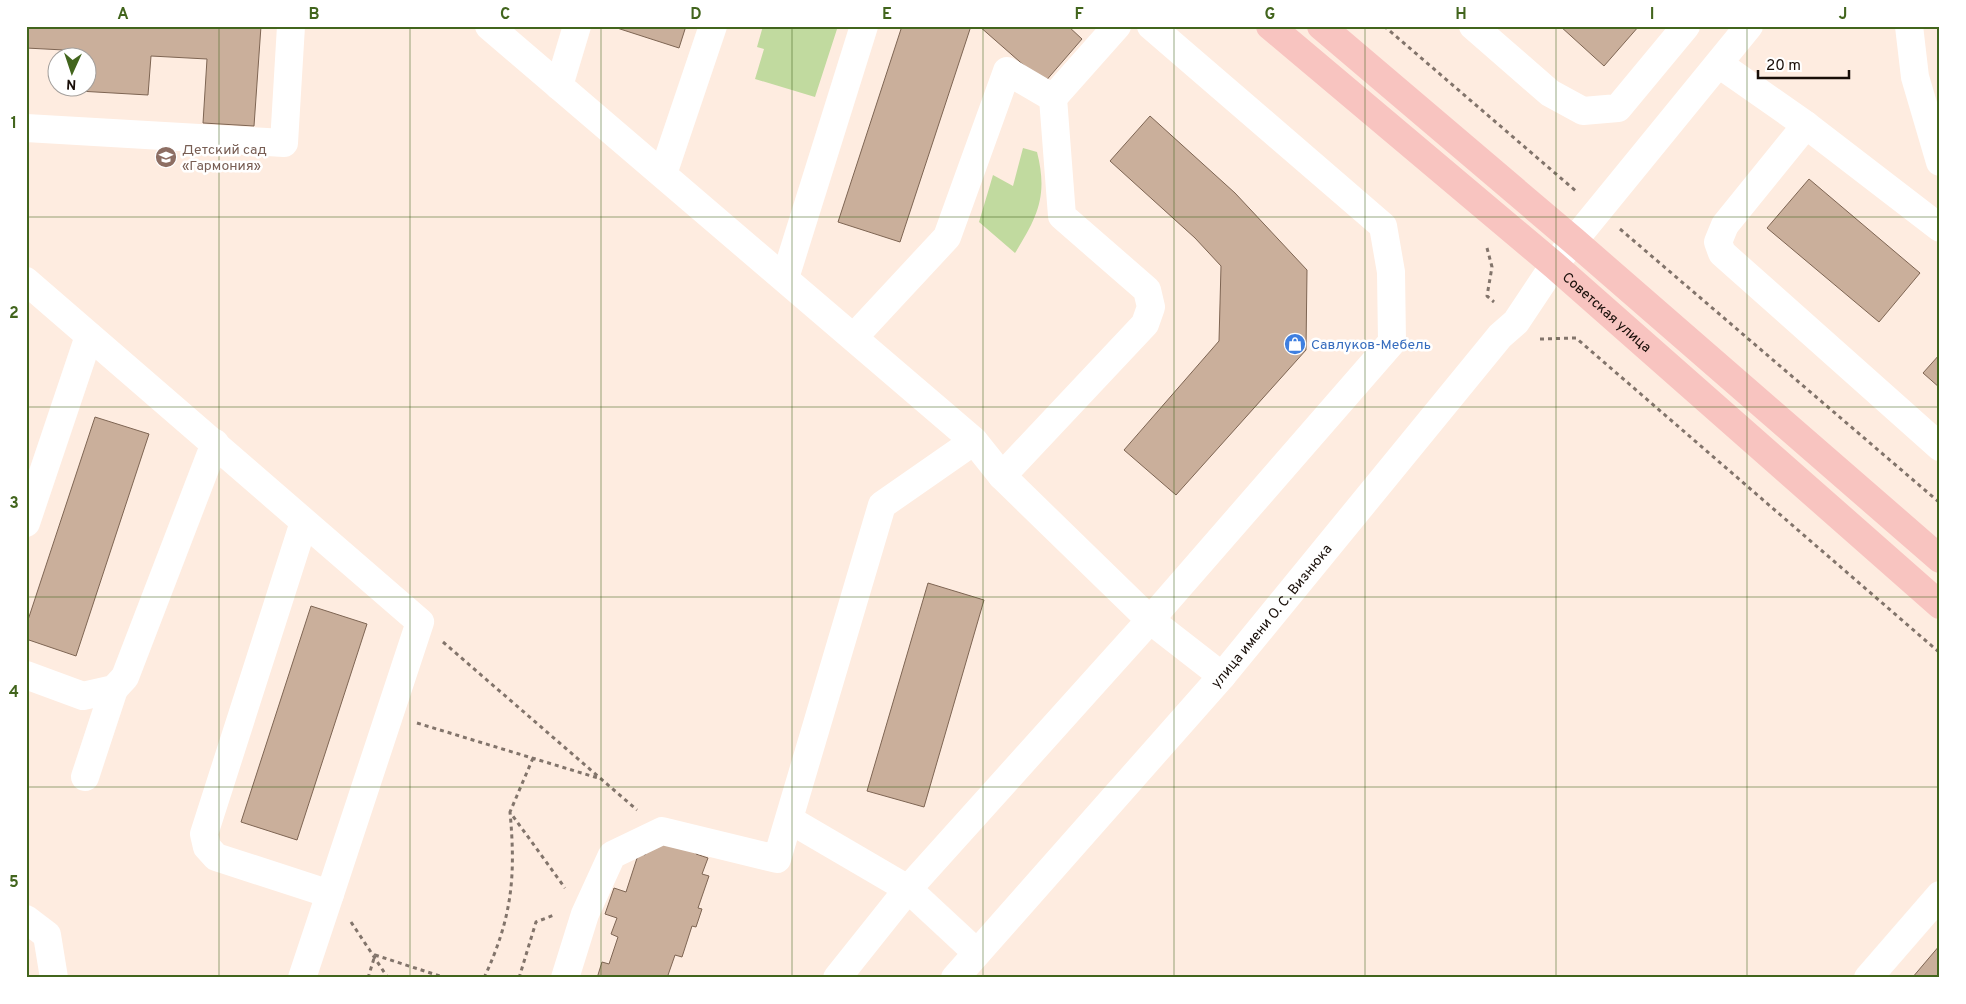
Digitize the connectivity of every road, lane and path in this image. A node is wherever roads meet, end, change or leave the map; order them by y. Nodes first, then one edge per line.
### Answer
1 (292, 26) edge
2 (489, 26) edge
3 (577, 26) edge
4 (713, 26) edge
5 (864, 26) edge
6 (1117, 26) edge
7 (1151, 26) edge
8 (1270, 26) edge
9 (1321, 26) edge
10 (1384, 26) edge
11 (1473, 26) edge
12 (1686, 26) edge
13 (1749, 26) edge
14 (1911, 27) edge
15 (1719, 64) junction
16 (559, 86) junction
17 (1053, 98) junction
18 (1806, 125) junction
19 (26, 128) edge
20 (1940, 162) edge
21 (663, 174) junction
22 (1598, 210) junction
23 (1940, 228) edge
24 (1574, 241) junction
25 (1486, 245) dead end
26 (1554, 265) junction
27 (785, 278) junction
28 (26, 281) edge
29 (1516, 322) junction
30 (90, 336) junction
31 (854, 336) junction
32 (974, 441) junction
33 (215, 444) junction
34 (1940, 447) edge
35 (1002, 476) junction
36 (1940, 503) edge
37 (304, 522) junction
38 (26, 523) edge
39 (1940, 558) edge
40 (1940, 604) edge
41 (1150, 620) junction
42 (420, 622) junction
43 (1940, 653) edge
44 (26, 675) edge
45 (1222, 676) junction
46 (114, 689) junction
47 (390, 714) junction
48 (533, 758) junction
49 (85, 777) dead end
50 (601, 779) junction
51 (510, 812) junction
52 (790, 820) junction
53 (662, 831) junction
54 (908, 889) junction
55 (330, 894) junction
56 (1940, 895) edge
57 (581, 910) junction
58 (26, 919) edge
59 (977, 952) junction
60 (375, 955) junction
61 (54, 978) edge
62 (302, 978) edge
63 (368, 978) edge
64 (388, 978) edge
65 (446, 978) edge
66 (484, 978) edge
67 (519, 978) edge
68 (565, 978) edge
69 (837, 978) edge
70 (955, 978) edge
71 (1868, 978) edge

1 - 19 street
2 - 16 street
3 - 16 street
4 - 21 street
5 - 27 street
6 - 17 street
7 - 41 street
8 - 26 main road, Советская улица
9 - 24 main road
10 - 22 path
11 - 12 street
13 - 15 street, улица имени О. С. Визнюка
14 - 20 street
15 - 18 street
15 - 22 street, улица имени О. С. Визнюка
16 - 21 street
17 - 31 street
17 - 35 street
18 - 23 street
18 - 34 street
21 - 27 street
22 - 24 street, улица имени О. С. Визнюка
22 - 36 path
24 - 26 street, улица имени О. С. Визнюка
24 - 39 main road
25 - 29 path
26 - 29 street, улица имени О. С. Визнюка
26 - 40 main road, Советская улица
27 - 31 street
28 - 30 street
29 - 43 path
29 - 45 street, улица имени О. С. Визнюка
30 - 33 street
30 - 38 street
31 - 32 street
32 - 35 street
32 - 52 street
33 - 37 street
33 - 46 street
35 - 41 street
37 - 42 street
37 - 55 street
41 - 45 street
41 - 54 street
42 - 47 street
42 - 50 path
44 - 46 street
45 - 59 street, улица имени О. С. Визнюка
46 - 49 street
47 - 48 path
47 - 55 street
48 - 50 path
48 - 51 path
50 - 53 path
51 - 57 path
51 - 66 path
52 - 53 street
52 - 54 street
53 - 57 street
54 - 59 street
54 - 69 street
55 - 60 path
55 - 62 street
56 - 71 street
57 - 67 path
57 - 68 street
58 - 61 street
59 - 70 street, улица имени О. С. Визнюка
60 - 63 path
60 - 64 path
60 - 65 path

